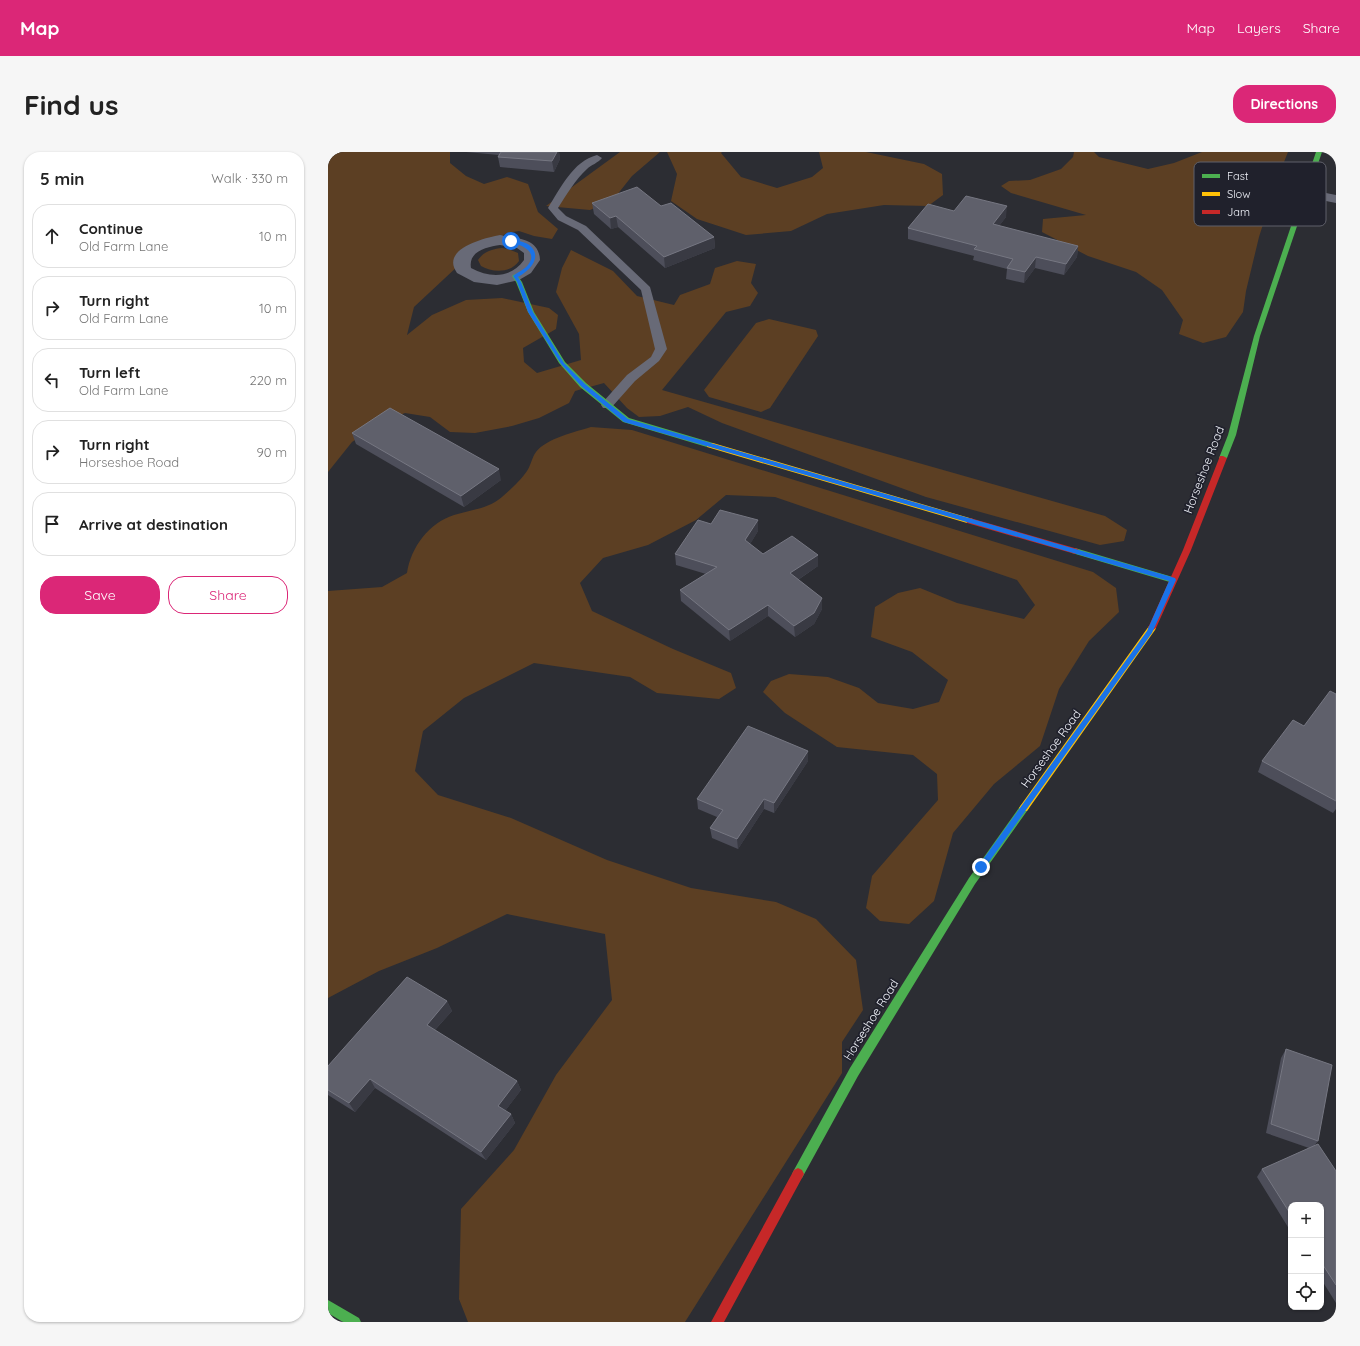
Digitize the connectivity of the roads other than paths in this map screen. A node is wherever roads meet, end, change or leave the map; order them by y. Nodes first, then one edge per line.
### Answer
1 (1319, 152) edge
2 (597, 158) dead end
3 (1316, 162) edge
4 (1326, 197) edge
5 (1336, 199) edge
6 (1295, 226) edge
7 (515, 276) dead end
8 (607, 405) junction
9 (1173, 580) junction
10 (328, 1306) edge
11 (355, 1322) edge
12 (717, 1322) edge

1 - 3 street, Horseshoe Road
2 - 8 lane
4 - 5 street
6 - 9 street, Horseshoe Road
7 - 8 street
8 - 9 street
9 - 12 street, Horseshoe Road
10 - 11 street

